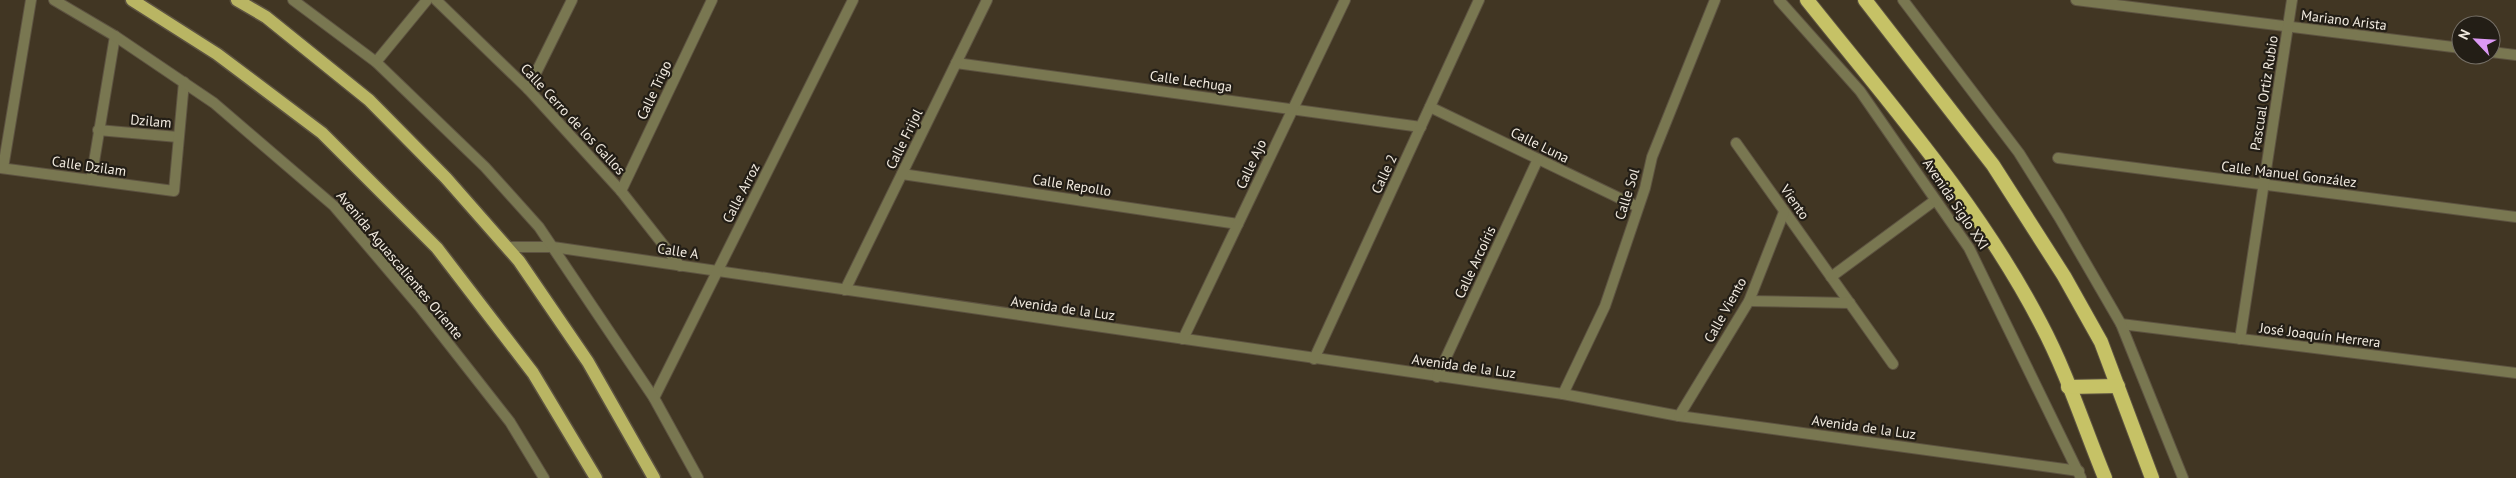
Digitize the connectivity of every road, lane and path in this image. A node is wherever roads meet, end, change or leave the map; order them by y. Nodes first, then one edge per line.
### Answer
1 (31, 0) edge
2 (54, 0) edge
3 (132, 0) edge
4 (237, 0) edge
5 (294, 0) edge
6 (427, 0) edge
7 (436, 0) edge
8 (572, 0) edge
9 (712, 0) edge
10 (853, 0) edge
11 (987, 0) edge
12 (1344, 0) edge
13 (1479, 0) edge
14 (1715, 0) edge
15 (1779, 0) edge
16 (1806, 0) edge
17 (1865, 0) edge
18 (1903, 0) edge
19 (2076, 0) edge
20 (2292, 0) edge
21 (2288, 26) junction
22 (115, 36) junction
23 (2451, 47) edge
24 (2501, 53) edge
25 (2516, 55) edge
26 (376, 62) junction
27 (956, 63) junction
28 (184, 82) junction
29 (528, 89) junction
30 (1430, 108) junction
31 (1292, 109) junction
32 (1421, 127) junction
33 (98, 130) junction
34 (178, 137) junction
35 (1736, 143) dead end
36 (2058, 158) dead end
37 (1538, 159) junction
38 (2, 168) edge
39 (902, 174) junction
40 (91, 180) junction
41 (2264, 185) junction
42 (621, 191) junction
43 (174, 192) joint
44 (1934, 201) junction
45 (1638, 207) junction
46 (1784, 212) junction
47 (2516, 218) edge
48 (1238, 224) junction
49 (506, 247) junction
50 (553, 247) junction
51 (680, 266) junction
52 (717, 271) junction
53 (1831, 277) junction
54 (845, 290) junction
55 (1749, 301) junction
56 (1850, 303) junction
57 (2121, 324) junction
58 (2240, 339) junction
59 (1183, 340) junction
60 (1314, 359) junction
61 (1893, 364) dead end
62 (2516, 373) edge
63 (1437, 377) junction
64 (2118, 386) junction
65 (2068, 387) junction
66 (1563, 394) junction
67 (654, 398) junction
68 (1679, 416) junction
69 (2080, 474) edge
70 (544, 478) edge
71 (596, 478) edge
72 (654, 478) edge
73 (698, 478) edge
74 (2104, 478) edge
75 (2152, 478) edge
76 (2182, 478) edge

1 - 38 street
2 - 22 street, Avenida Aguascalientes Oriente
3 - 71 main road
4 - 49 main road
5 - 26 street
6 - 26 street
7 - 29 street, Calle Cerro de los Gallos
8 - 29 street
9 - 42 street, Calle Trigo
10 - 52 street, Calle Arroz
11 - 27 street, Calle Frijol
12 - 31 street, Calle Ajo
13 - 30 street, Calle 2
14 - 45 street, Calle Sol
15 - 44 street, Avenida Siglo XXI
16 - 65 highway, Avenida Siglo XXI
17 - 64 highway
18 - 57 street
19 - 21 street, Mariano Arista
20 - 21 street, Pascual Ortiz Rubio
21 - 23 street, Mariano Arista
21 - 41 street, Pascual Ortiz Rubio
22 - 28 street, Avenida Aguascalientes Oriente
22 - 33 street
24 - 25 street
26 - 50 street
27 - 31 street, Calle Lechuga
27 - 39 street, Calle Frijol
28 - 34 street
28 - 70 street, Avenida Aguascalientes Oriente
29 - 42 street, Calle Cerro de los Gallos
30 - 32 street, Calle 2
30 - 37 street, Calle Luna
31 - 32 street, Calle Lechuga
31 - 48 street, Calle Ajo
32 - 60 street, Calle 2
33 - 34 street, Dzilam
33 - 40 street
34 - 43 street, Dzilam
35 - 46 street, Viento
36 - 41 street, Calle Manuel González
37 - 45 street, Calle Luna
37 - 63 street, Calle Arcoíris
38 - 40 street, Calle Dzilam
39 - 48 street, Calle Repollo
39 - 54 street, Calle Frijol
40 - 43 street, Calle Dzilam
41 - 47 street, Calle Manuel González
41 - 58 street, Pascual Ortiz Rubio
42 - 51 street, Calle Cerro de los Gallos
44 - 53 street
44 - 69 street, Avenida Siglo XXI
45 - 66 street, Calle Sol
46 - 53 street, Viento
46 - 55 street, Calle Viento
48 - 59 street, Calle Ajo
49 - 50 street, Calle A
49 - 72 main road
50 - 51 street, Calle A
50 - 67 street
51 - 52 street, Calle A
52 - 54 street, Calle A
52 - 67 street, Calle Arroz
53 - 56 street, Viento
54 - 59 street, Avenida de la Luz
55 - 56 street
55 - 68 street, Calle Viento
56 - 61 street, Viento
57 - 58 street, José Joaquín Herrera
57 - 76 street
58 - 62 street, José Joaquín Herrera
59 - 60 street, Avenida de la Luz
60 - 63 street, Avenida de la Luz
63 - 66 street, Avenida de la Luz
64 - 65 highway
64 - 75 highway
65 - 74 highway, Avenida Siglo XXI
66 - 68 street, Avenida de la Luz
67 - 73 street
68 - 69 street, Avenida de la Luz

